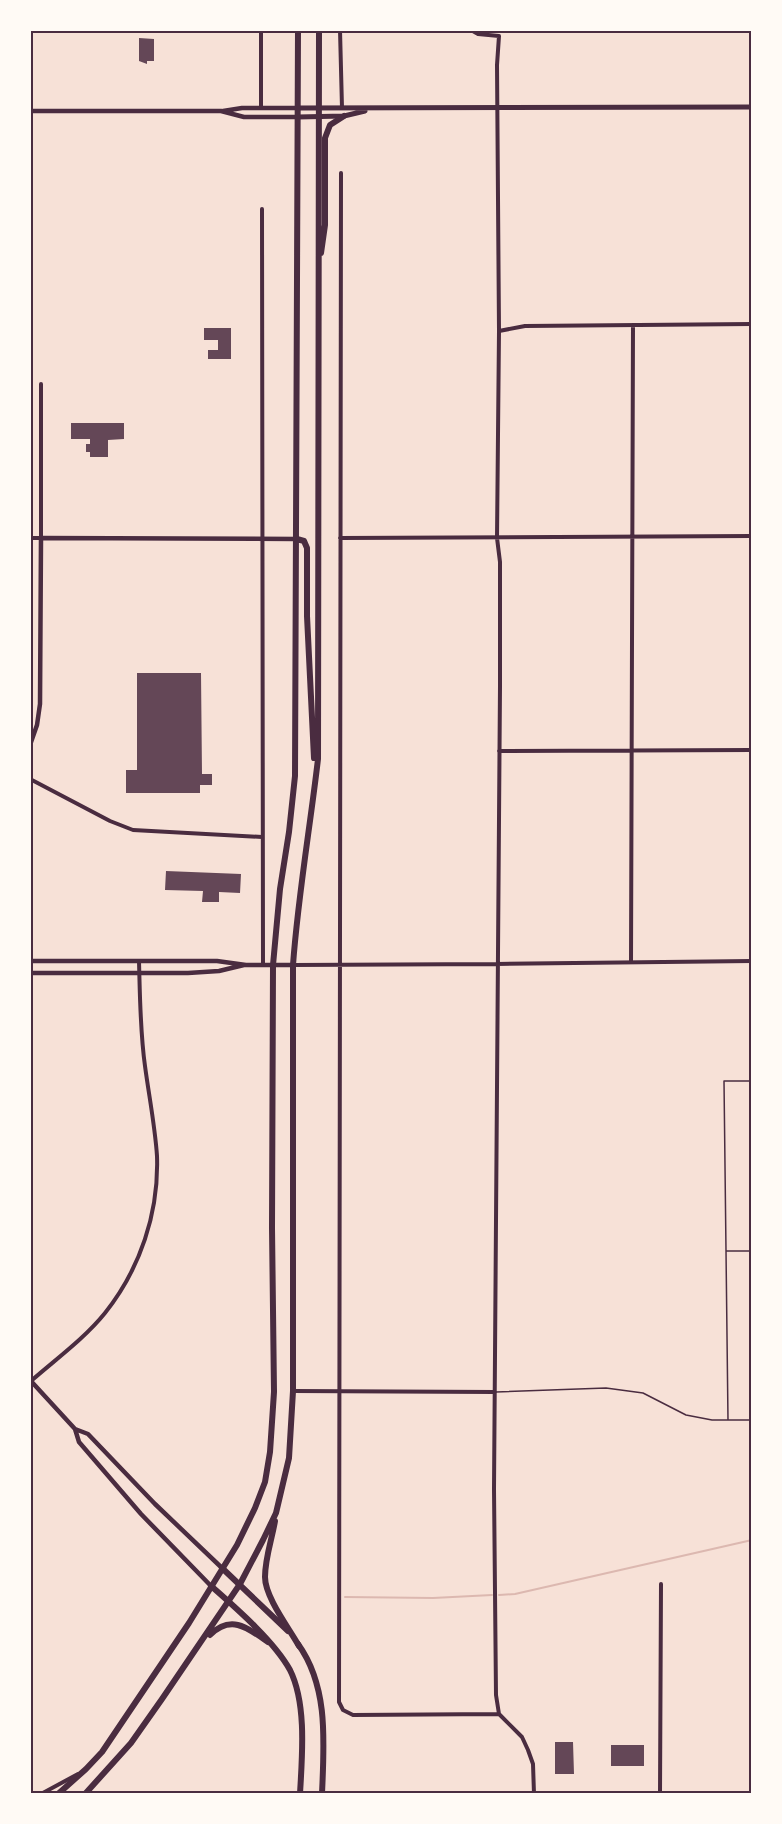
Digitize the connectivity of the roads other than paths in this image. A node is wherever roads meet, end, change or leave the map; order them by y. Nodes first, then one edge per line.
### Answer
1 (261, 30) edge
2 (298, 30) edge
3 (319, 30) edge
4 (340, 30) edge
5 (471, 30) edge
6 (752, 107) edge
7 (261, 108) junction
8 (298, 108) junction
9 (319, 108) junction
10 (342, 108) junction
11 (379, 108) junction
12 (498, 108) junction
13 (30, 111) edge
14 (221, 111) junction
15 (344, 116) junction
16 (298, 117) junction
17 (319, 117) junction
18 (341, 173) dead end
19 (262, 209) dead end
20 (318, 268) junction
21 (752, 324) edge
22 (633, 325) junction
23 (498, 331) junction
24 (41, 384) dead end
25 (752, 536) edge
26 (30, 538) edge
27 (41, 538) junction
28 (340, 538) junction
29 (497, 538) junction
30 (631, 538) junction
31 (262, 539) junction
32 (297, 539) junction
33 (30, 745) edge
34 (632, 750) junction
35 (752, 750) edge
36 (499, 751) junction
37 (30, 779) edge
38 (314, 795) junction
39 (262, 837) junction
40 (139, 961) junction
41 (752, 961) edge
42 (30, 962) edge
43 (631, 962) junction
44 (497, 964) junction
45 (246, 965) junction
46 (263, 965) junction
47 (273, 965) junction
48 (293, 965) junction
49 (339, 965) junction
50 (30, 973) edge
51 (140, 973) junction
52 (752, 1081) edge
53 (726, 1251) junction
54 (752, 1251) edge
55 (31, 1380) edge
56 (339, 1390) junction
57 (293, 1391) junction
58 (495, 1392) junction
59 (728, 1420) junction
60 (752, 1420) edge
61 (75, 1429) junction
62 (276, 1513) junction
63 (222, 1568) junction
64 (240, 1584) junction
65 (661, 1584) dead end
66 (211, 1586) junction
67 (229, 1601) junction
68 (268, 1642) junction
69 (299, 1646) junction
70 (196, 1651) junction
71 (499, 1714) junction
72 (86, 1769) junction
73 (752, 1793) edge
74 (42, 1794) edge
75 (58, 1794) edge
76 (85, 1794) edge
77 (300, 1794) edge
78 (322, 1794) edge
79 (534, 1794) edge
80 (660, 1794) edge

1 - 7 street
2 - 8 main road
3 - 9 main road
4 - 10 street
5 - 12 street
6 - 12 main road
7 - 8 street
7 - 14 street
8 - 9 main road
8 - 16 main road
9 - 10 main road
9 - 17 main road
10 - 11 main road
11 - 12 main road
11 - 15 main road
12 - 23 street
13 - 14 street
14 - 16 street
15 - 17 main road
15 - 20 main road
16 - 17 main road
16 - 32 main road
17 - 20 main road
18 - 28 street
19 - 31 street
20 - 38 main road
21 - 22 street
22 - 23 street
22 - 30 street
23 - 29 street
24 - 27 street
25 - 30 street
26 - 27 street
27 - 31 street
27 - 33 street
28 - 29 street
28 - 49 street
29 - 30 street
29 - 36 street
30 - 34 street
31 - 32 street
31 - 39 street
32 - 38 main road
32 - 47 main road
34 - 35 street
34 - 36 street
34 - 43 street
36 - 44 street
37 - 39 street
38 - 48 main road
39 - 46 street
40 - 42 street
40 - 45 street
40 - 51 street
41 - 43 street
43 - 44 street
44 - 49 street
44 - 58 street
45 - 46 street
45 - 51 street
46 - 47 street
47 - 48 street
47 - 63 main road
48 - 49 street
48 - 57 main road
49 - 56 street
50 - 51 street
51 - 55 street
52 - 53 lane
53 - 54 lane
53 - 59 lane
55 - 61 street
56 - 57 street
56 - 58 street
56 - 71 street
57 - 62 main road
58 - 59 lane
58 - 71 street
59 - 60 lane
61 - 63 street
61 - 66 street
62 - 64 main road
62 - 69 main road
63 - 64 main road
63 - 66 main road
64 - 67 main road
64 - 69 main road
65 - 80 street
66 - 67 main road
66 - 72 main road
67 - 68 main road
67 - 70 main road
68 - 70 main road
68 - 77 main road
69 - 78 main road
70 - 76 main road
71 - 79 street
72 - 74 street
72 - 75 main road
73 - 80 lane

